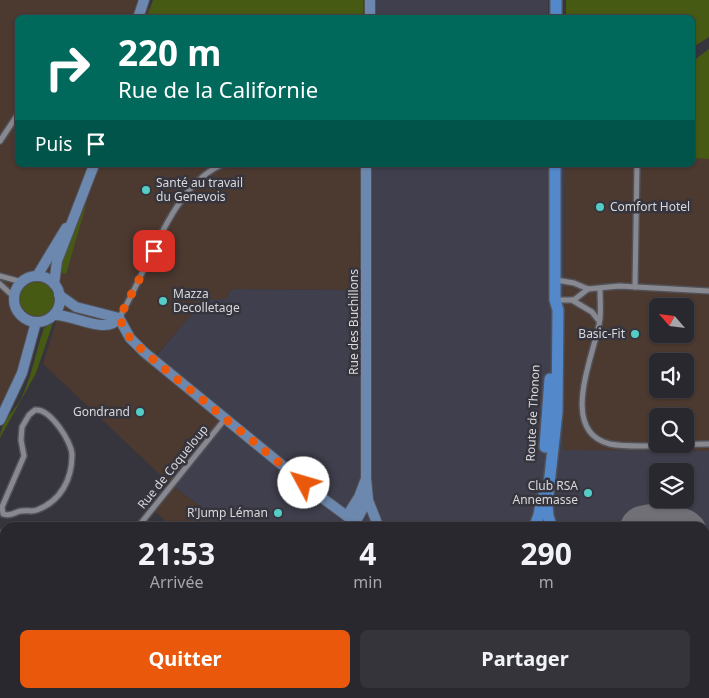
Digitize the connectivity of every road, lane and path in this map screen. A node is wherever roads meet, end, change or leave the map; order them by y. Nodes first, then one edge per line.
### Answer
1 (144, 0) edge
2 (370, 0) edge
3 (556, 0) edge
4 (139, 15) edge
5 (370, 15) edge
6 (556, 15) edge
7 (15, 118) edge
8 (0, 141) edge
9 (93, 167) edge
10 (218, 167) edge
11 (366, 167) edge
12 (556, 167) edge
13 (637, 167) edge
14 (78, 208) junction
15 (0, 276) edge
16 (38, 276) junction
17 (555, 280) junction
18 (22, 282) junction
19 (0, 284) edge
20 (54, 284) junction
21 (636, 286) junction
22 (588, 289) junction
23 (600, 289) junction
24 (709, 290) edge
25 (59, 295) junction
26 (14, 297) junction
27 (555, 300) junction
28 (572, 300) junction
29 (54, 315) junction
30 (119, 318) junction
31 (600, 321) junction
32 (36, 322) junction
33 (1, 418) edge
34 (225, 419) junction
35 (709, 444) edge
36 (366, 478) junction
37 (368, 499) junction
38 (2, 516) edge
39 (354, 521) edge
40 (141, 522) edge
41 (377, 522) edge
42 (536, 522) edge
43 (550, 522) edge

1 - 4 street
2 - 5 street
3 - 6 main road
7 - 8 street
9 - 14 street
10 - 30 street
11 - 36 street, Rue des Buchillons
12 - 17 main road, Route de Thonon
13 - 21 street
14 - 16 street
14 - 20 street
15 - 18 street
16 - 18 street
16 - 20 street
17 - 22 street
17 - 27 main road, Route de Thonon
18 - 26 street
19 - 26 street
20 - 25 street
21 - 23 street
21 - 24 street
22 - 23 street
22 - 28 street
23 - 31 street
25 - 29 street
25 - 30 street
26 - 32 street
27 - 28 street
27 - 42 main road, Route de Thonon
27 - 43 main road, Route de Thonon
28 - 31 street
29 - 30 street
29 - 32 street
30 - 34 street
31 - 35 street
32 - 33 street
34 - 39 street
34 - 40 street, Rue de Coqueloup
36 - 37 street, Rue des Buchillons
36 - 39 street, Rue des Buchillons
37 - 39 street
37 - 41 street, Rue des Buchillons
38 - 38 street

